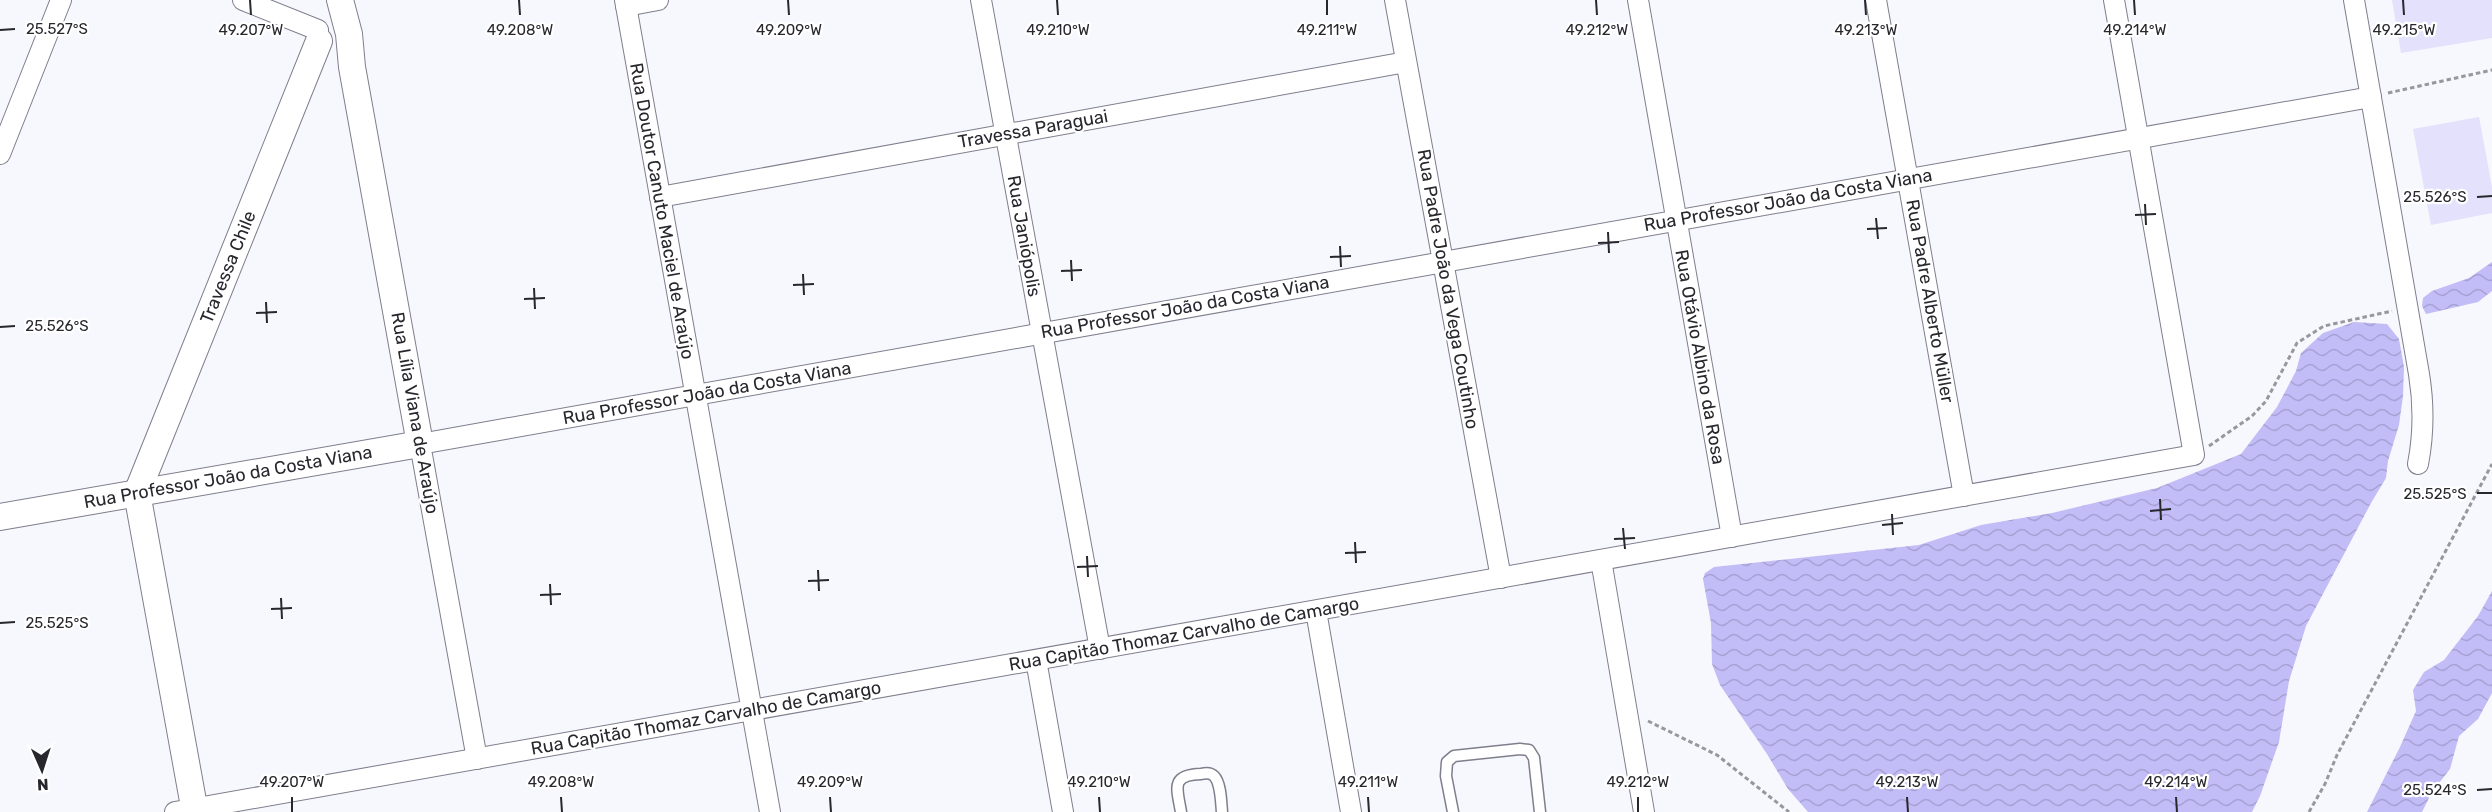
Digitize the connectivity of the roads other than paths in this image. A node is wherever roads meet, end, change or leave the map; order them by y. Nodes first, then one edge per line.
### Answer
1 (61, 0) edge
2 (243, 0) edge
3 (658, 0) edge
4 (981, 0) edge
5 (1395, 0) edge
6 (1638, 0) edge
7 (1876, 0) edge
8 (2114, 0) edge
9 (2354, 0) edge
10 (625, 3) edge
11 (337, 30) edge
12 (1406, 62) junction
13 (2371, 97) junction
14 (1006, 134) junction
15 (2138, 138) junction
16 (0, 154) edge
17 (1908, 179) junction
18 (660, 197) junction
19 (1677, 220) junction
20 (1443, 262) junction
21 (1042, 333) junction
22 (695, 394) junction
23 (420, 444) junction
24 (2418, 464) dead end
25 (137, 493) junction
26 (1964, 496) junction
27 (0, 518) edge
28 (1732, 537) junction
29 (1601, 560) junction
30 (1501, 578) junction
31 (1316, 611) junction
32 (1100, 649) junction
33 (1036, 660) junction
34 (752, 710) junction
35 (477, 759) junction
36 (189, 811) edge
37 (770, 812) edge
38 (1063, 812) edge
39 (1181, 812) edge
40 (1222, 812) edge
41 (1351, 812) edge
42 (1453, 812) edge
43 (1540, 812) edge
44 (1644, 812) edge

1 - 16 street
2 - 11 street
3 - 10 street
4 - 14 street, Rua Janiópolis
5 - 12 street, Rua Padre João da Vega Coutinho
6 - 19 street, Rua Otávio Albino da Rosa
7 - 17 street, Rua Padre Alberto Müller
8 - 15 street
9 - 13 street
10 - 18 street, Rua Doutor Canuto Maciel de Araújo
11 - 23 street, Rua Lília Viana de Araújo
11 - 25 street, Travessa Chile
12 - 14 street, Travessa Paraguai
12 - 20 street, Rua Padre João da Vega Coutinho
13 - 15 street, Rua Professor João da Costa Viana
13 - 24 street
14 - 18 street, Travessa Paraguai
14 - 21 street, Rua Janiópolis
15 - 17 street, Rua Professor João da Costa Viana
15 - 26 street, Rua Capitão Thomaz Carvalho de Camargo
17 - 19 street, Rua Professor João da Costa Viana
17 - 26 street, Rua Padre Alberto Müller
18 - 22 street, Rua Doutor Canuto Maciel de Araújo
19 - 20 street, Rua Professor João da Costa Viana
19 - 28 street, Rua Otávio Albino da Rosa
20 - 21 street, Rua Professor João da Costa Viana
20 - 30 street, Rua Padre João da Vega Coutinho
21 - 22 street, Rua Professor João da Costa Viana
21 - 32 street, Rua Janiópolis
22 - 23 street, Rua Professor João da Costa Viana
22 - 34 street, Rua Doutor Canuto Maciel de Araújo
23 - 25 street, Rua Professor João da Costa Viana
23 - 35 street, Rua Lília Viana de Araújo
25 - 27 street, Rua Professor João da Costa Viana
25 - 36 street
26 - 28 street, Rua Capitão Thomaz Carvalho de Camargo
28 - 29 street, Rua Capitão Thomaz Carvalho de Camargo
29 - 30 street, Rua Capitão Thomaz Carvalho de Camargo
29 - 44 street
30 - 31 street, Rua Capitão Thomaz Carvalho de Camargo
31 - 32 street, Rua Capitão Thomaz Carvalho de Camargo
31 - 41 street
32 - 33 street, Rua Capitão Thomaz Carvalho de Camargo
33 - 34 street, Rua Capitão Thomaz Carvalho de Camargo
33 - 38 street
34 - 35 street, Rua Capitão Thomaz Carvalho de Camargo
34 - 37 street, Rua Doutor Canuto Maciel de Araújo
35 - 36 street, Rua Capitão Thomaz Carvalho de Camargo
39 - 40 lane
42 - 43 lane

